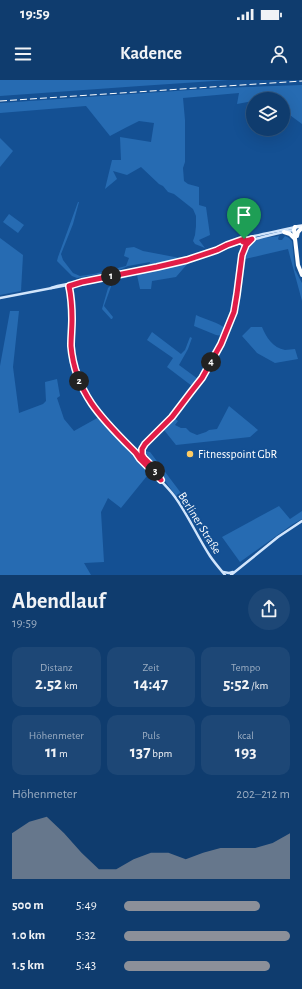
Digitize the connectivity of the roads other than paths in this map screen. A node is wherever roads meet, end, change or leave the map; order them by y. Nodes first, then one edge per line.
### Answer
1 (302, 227) edge
2 (295, 229) junction
3 (284, 232) junction
4 (296, 238) junction
5 (252, 239) junction
6 (244, 241) junction
7 (242, 255) junction
8 (302, 270) edge
9 (302, 275) edge
10 (67, 285) junction
11 (0, 298) edge
12 (145, 444) junction
13 (136, 453) junction
14 (144, 458) junction
15 (161, 480) junction
16 (302, 521) edge
17 (236, 571) junction
18 (222, 572) junction
19 (225, 575) edge
20 (231, 575) edge

1 - 2 main road
1 - 4 highway
2 - 3 main road
2 - 4 highway
2 - 6 main road
3 - 4 highway
3 - 5 main road
4 - 8 highway
4 - 9 highway
5 - 6 main road
5 - 7 main road
6 - 7 main road
6 - 10 main road
7 - 12 main road
10 - 11 main road
10 - 13 main road, Berliner Straße
12 - 13 main road
12 - 14 main road
13 - 14 main road, Berliner Straße
13 - 15 main road, Berliner Straße
14 - 15 main road, Berliner Straße
15 - 18 main road, Berliner Straße
16 - 17 main road
17 - 18 main road
17 - 20 main road
18 - 19 main road, Berliner Straße

